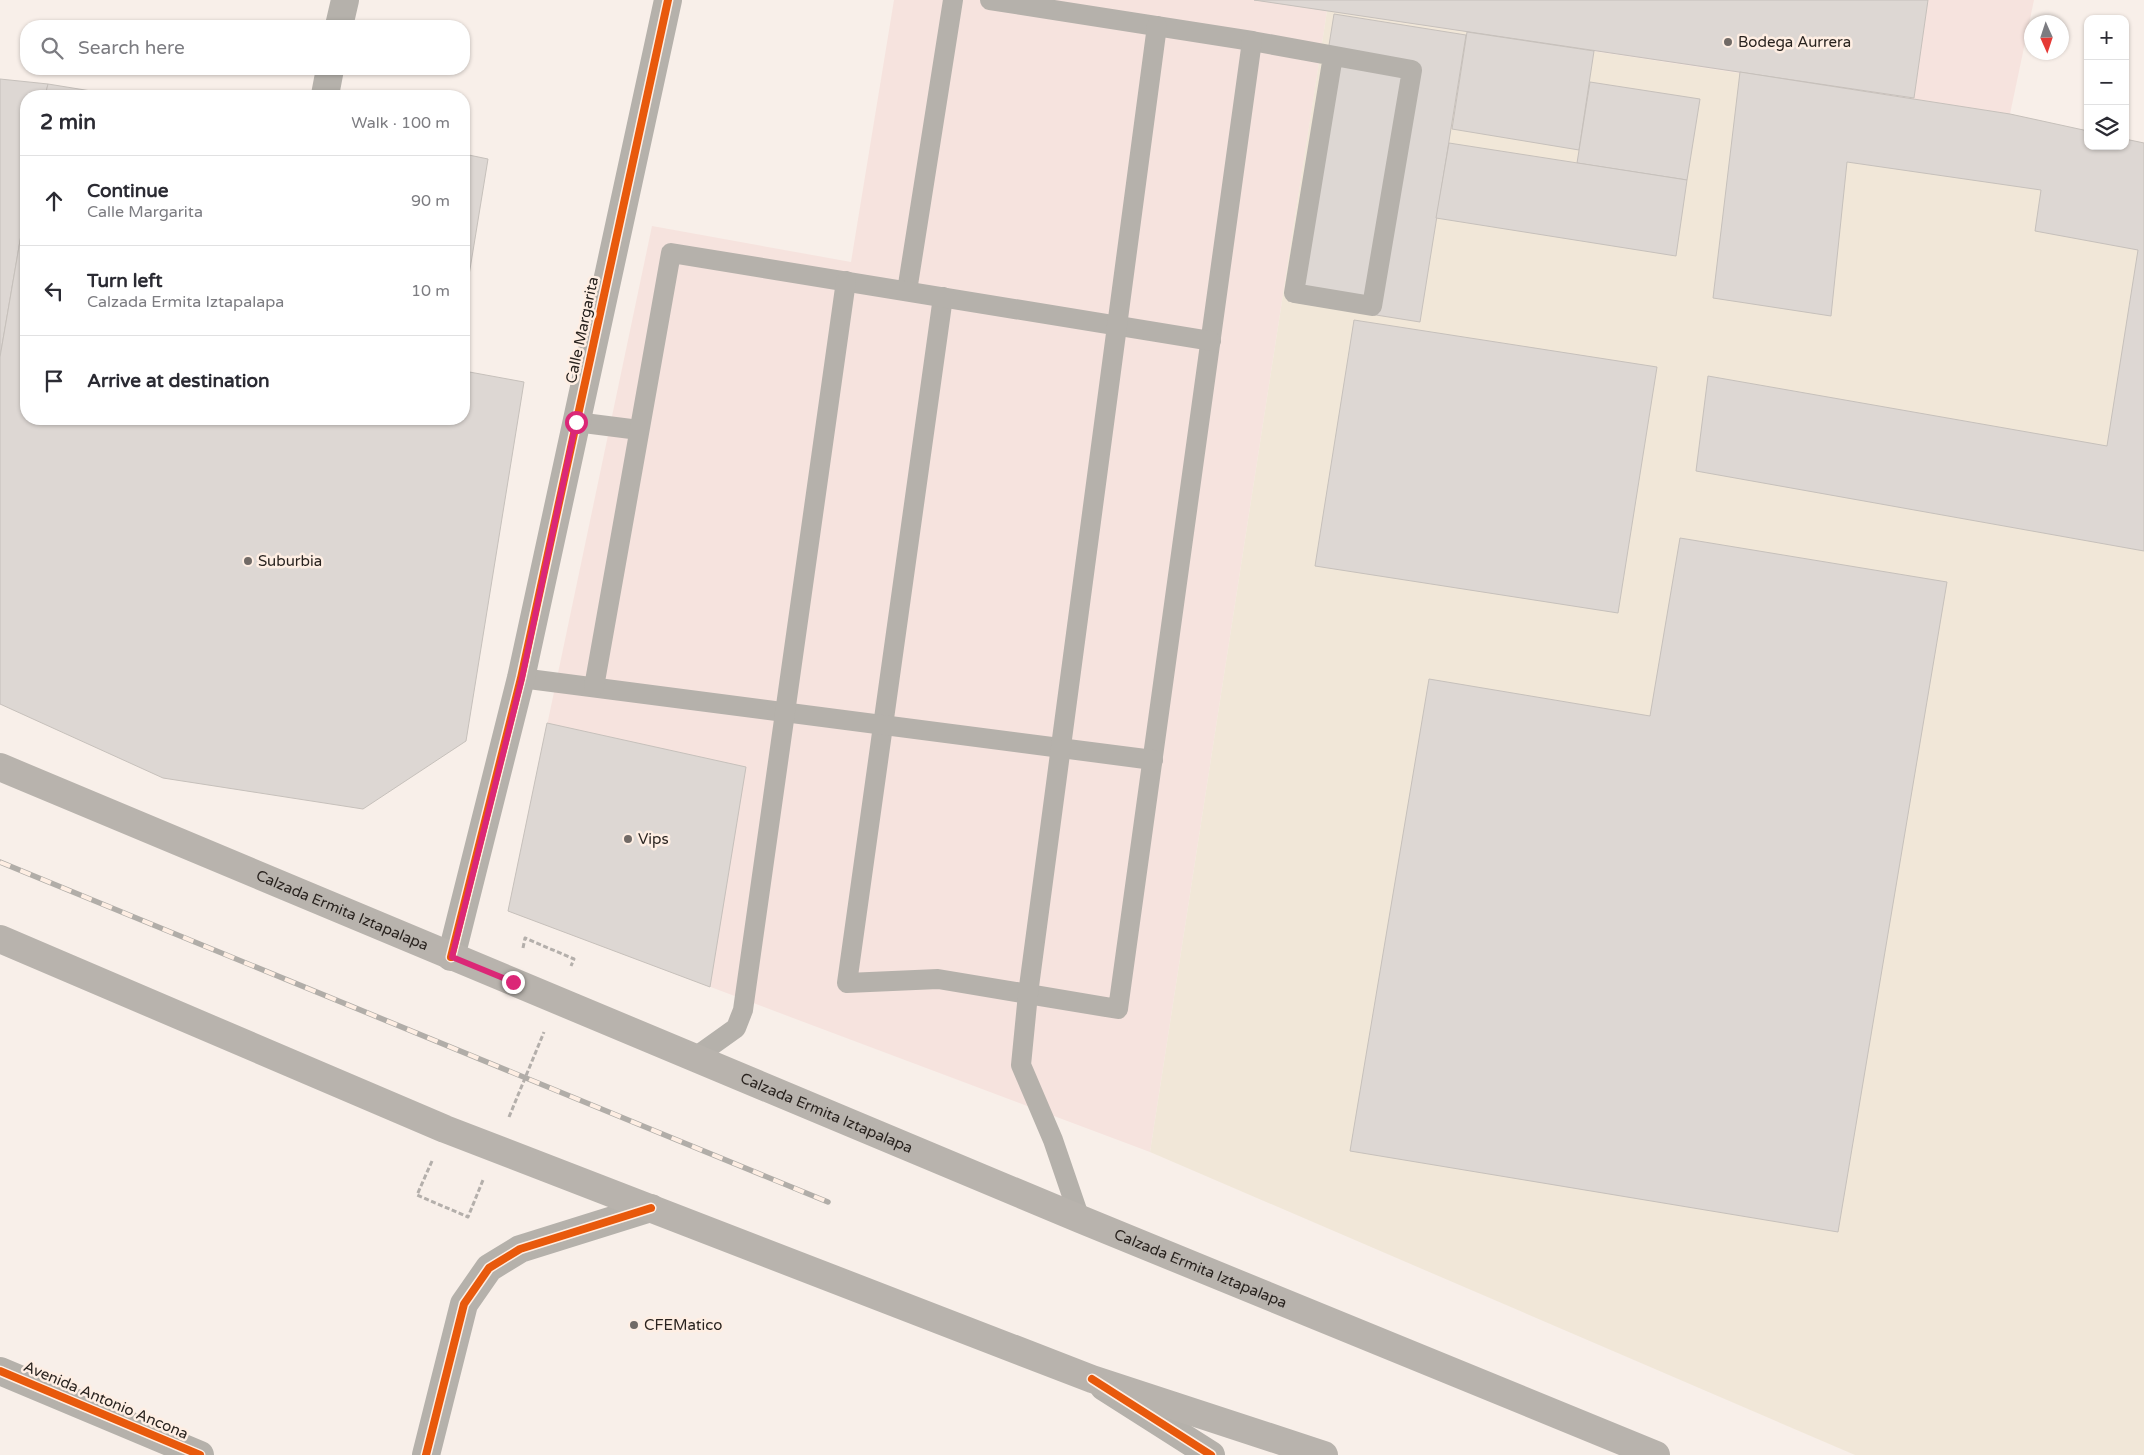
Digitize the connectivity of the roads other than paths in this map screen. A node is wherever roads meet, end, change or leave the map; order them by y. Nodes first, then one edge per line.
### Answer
1 (345, 0) edge
2 (668, 0) edge
3 (953, 0) edge
4 (990, 0) edge
5 (340, 20) edge
6 (1157, 26) junction
7 (1252, 41) junction
8 (1333, 56) junction
9 (846, 281) junction
10 (907, 291) junction
11 (943, 297) junction
12 (1117, 325) junction
13 (1211, 341) junction
14 (576, 422) junction
15 (639, 430) junction
16 (522, 678) junction
17 (594, 687) junction
18 (785, 712) junction
19 (883, 725) junction
20 (1061, 748) junction
21 (1153, 760) junction
22 (0, 767) edge
23 (0, 940) edge
24 (452, 957) junction
25 (1028, 994) junction
26 (694, 1058) junction
27 (651, 1208) junction
28 (1080, 1219) junction
29 (0, 1371) edge
30 (1092, 1380) junction
31 (200, 1455) edge
32 (426, 1455) edge
33 (1211, 1455) edge
34 (1324, 1455) edge
35 (1656, 1455) edge

1 - 5 street
2 - 14 street, Calle Margarita
3 - 10 lane
4 - 6 lane
6 - 7 lane
6 - 12 lane
7 - 8 lane
7 - 13 lane
8 - 8 lane
9 - 10 lane
9 - 15 lane
9 - 18 lane
10 - 11 lane
11 - 12 lane
11 - 19 lane
12 - 13 lane
12 - 20 lane
13 - 21 lane
14 - 15 lane
14 - 16 street, Calle Margarita
15 - 17 lane
16 - 17 lane
16 - 24 street, Calle Margarita
17 - 18 lane
18 - 19 lane
18 - 26 lane
19 - 20 lane
19 - 25 lane
20 - 21 lane
20 - 25 lane
21 - 25 lane
22 - 24 main road, Calzada Ermita Iztapalapa
23 - 27 main road
24 - 26 main road, Calzada Ermita Iztapalapa
25 - 28 lane
26 - 28 main road, Calzada Ermita Iztapalapa
27 - 30 main road
27 - 32 street
28 - 35 main road, Calzada Ermita Iztapalapa
29 - 31 street, Avenida Antonio Ancona
30 - 33 street
30 - 34 main road

